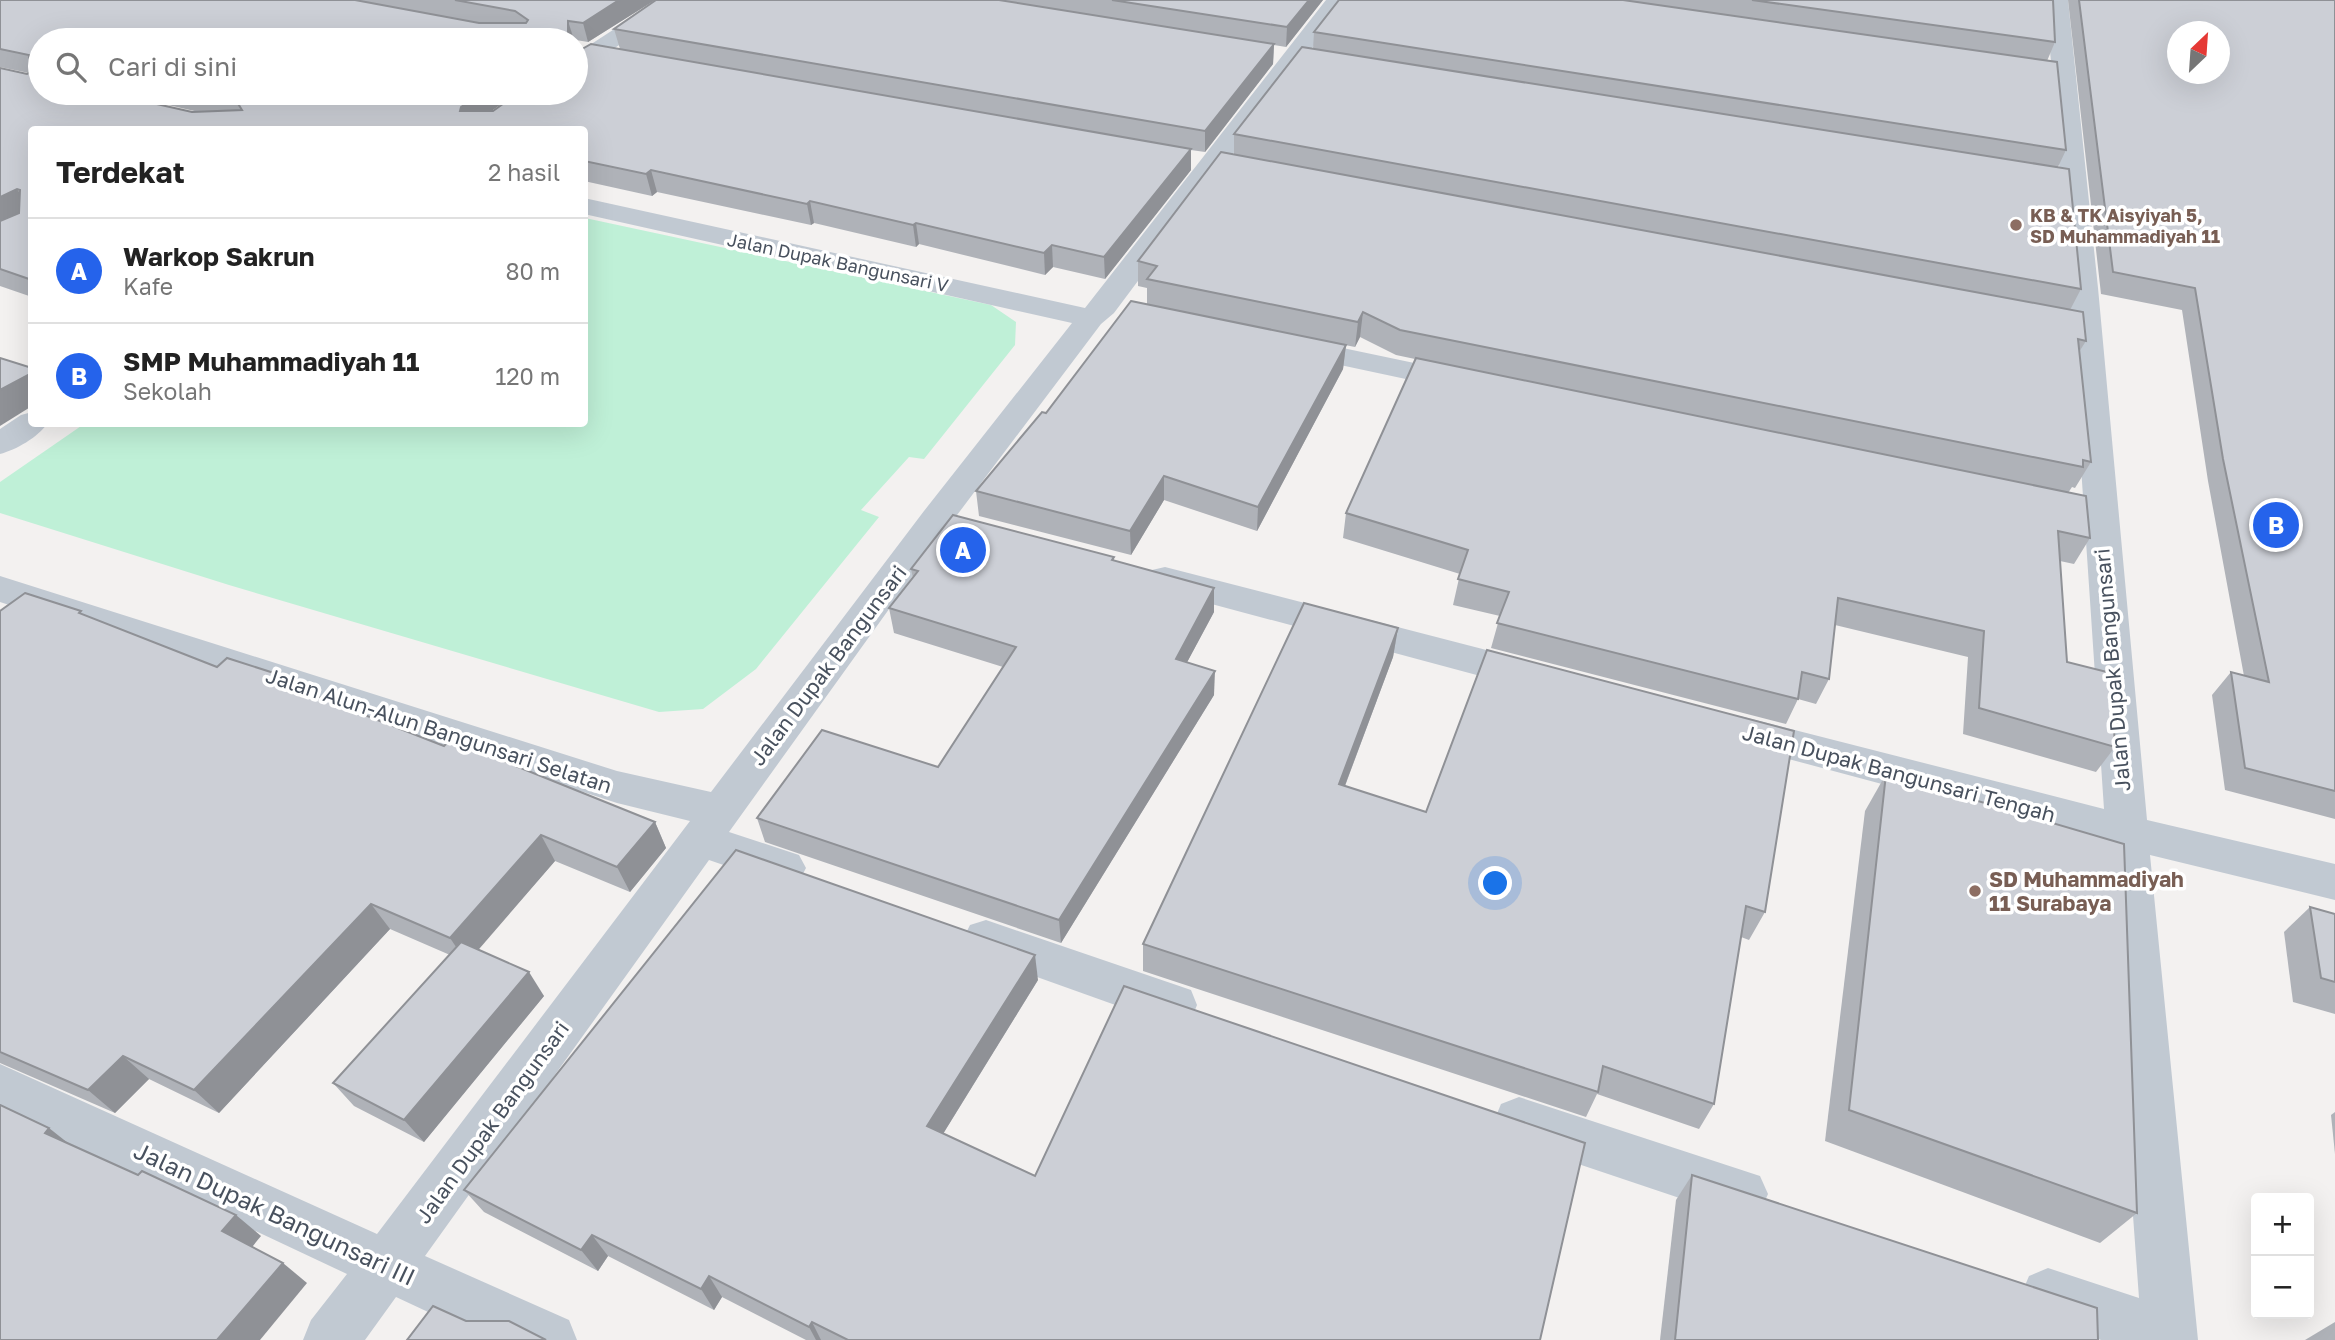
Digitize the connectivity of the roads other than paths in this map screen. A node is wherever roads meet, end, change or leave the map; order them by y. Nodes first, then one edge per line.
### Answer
1 (674, 0) edge
2 (1337, 0) edge
3 (2057, 0) edge
4 (588, 52) edge
5 (588, 57) edge
6 (635, 61) edge
7 (588, 207) edge
8 (1098, 313) junction
9 (1141, 315) edge
10 (1264, 340) edge
11 (1497, 389) edge
12 (28, 425) edge
13 (0, 444) edge
14 (936, 519) junction
15 (976, 530) edge
16 (1125, 569) edge
17 (0, 589) edge
18 (1571, 686) edge
19 (1706, 722) edge
20 (710, 825) junction
21 (2125, 832) junction
22 (2335, 882) edge
23 (829, 883) edge
24 (946, 925) edge
25 (1218, 1020) edge
26 (0, 1087) edge
27 (1481, 1109) edge
28 (1785, 1209) edge
29 (387, 1264) junction
30 (2010, 1283) edge
31 (2169, 1337) edge
32 (331, 1340) edge
33 (549, 1340) edge

1 - 4 street
2 - 8 street, Jalan Dupak Bangunsari
3 - 21 street, Jalan Dupak Bangunsari
5 - 6 street
7 - 8 street, Jalan Dupak Bangunsari V
8 - 9 street, Jalan Dupak Bangunsari V
8 - 14 street, Jalan Dupak Bangunsari
10 - 11 street
12 - 13 street
14 - 15 street
14 - 20 street, Jalan Dupak Bangunsari
16 - 18 street
17 - 20 street, Jalan Alun-Alun Bangunsari Selatan
19 - 21 street, Jalan Dupak Bangunsari Tengah
20 - 23 street, Jalan Alun-Alun Bangunsari Selatan
20 - 29 street, Jalan Dupak Bangunsari
21 - 22 street, Jalan Dupak Bangunsari Tengah
21 - 31 street, Jalan Dupak Bangunsari
24 - 25 street
26 - 29 street, Jalan Dupak Bangunsari III
27 - 28 street
29 - 32 street, Jalan Dupak Bangunsari
29 - 33 street, Jalan Dupak Bangunsari III
30 - 31 street

